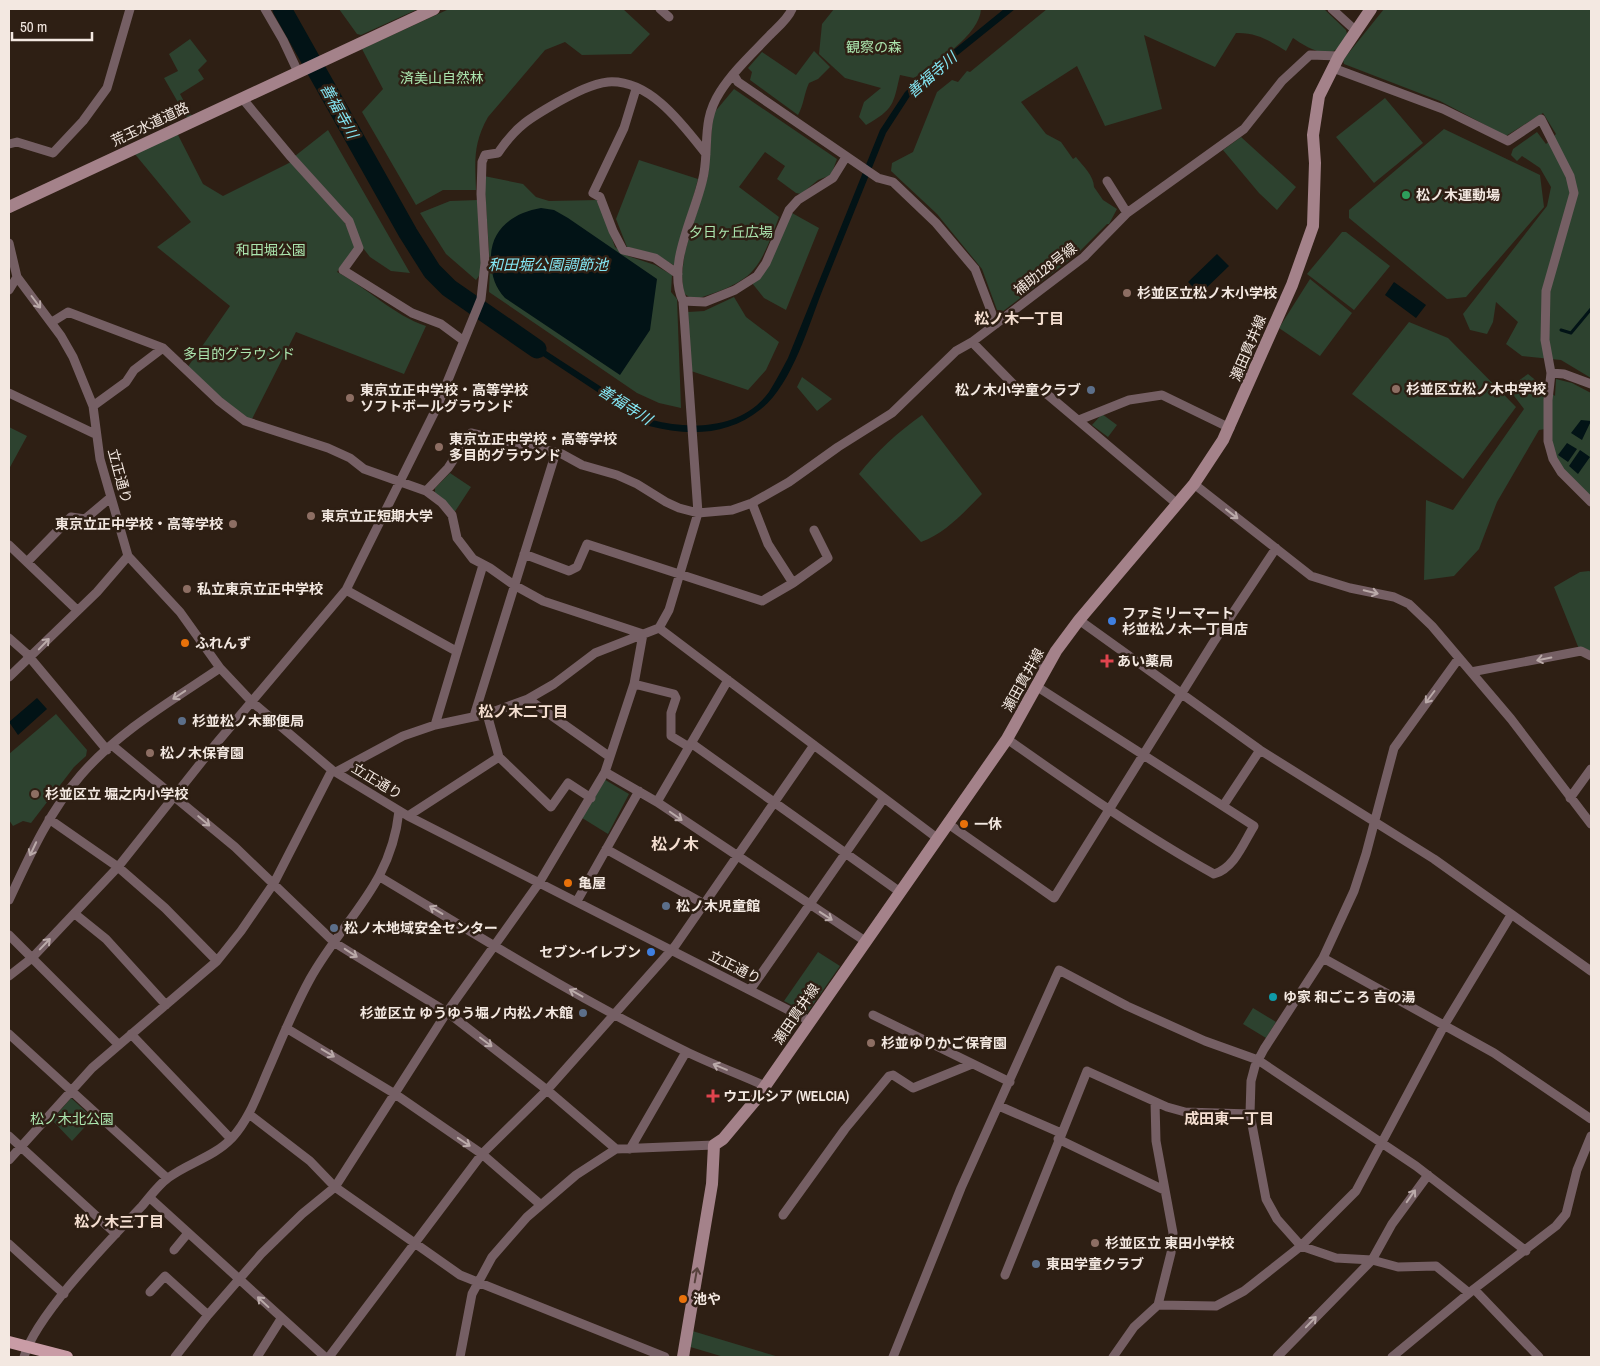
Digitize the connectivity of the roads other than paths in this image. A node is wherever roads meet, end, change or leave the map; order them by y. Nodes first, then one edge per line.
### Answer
1 (130, 9) edge
2 (265, 9) edge
3 (434, 9) edge
4 (660, 9) edge
5 (792, 9) edge
6 (1332, 9) edge
7 (1371, 9) edge
8 (669, 17) dead end
9 (1355, 30) junction
10 (1339, 56) junction
11 (1333, 68) junction
12 (301, 70) junction
13 (733, 74) junction
14 (636, 89) junction
15 (242, 98) junction
16 (9, 144) edge
17 (706, 154) junction
18 (846, 157) junction
19 (1107, 181) dead end
20 (9, 207) edge
21 (1127, 213) junction
22 (9, 243) edge
23 (678, 274) junction
24 (17, 277) junction
25 (9, 290) edge
26 (683, 301) junction
27 (52, 322) junction
28 (996, 324) junction
29 (464, 341) junction
30 (972, 342) junction
31 (163, 348) junction
32 (1551, 373) junction
33 (1591, 384) edge
34 (9, 393) edge
35 (93, 406) junction
36 (1080, 420) junction
37 (1230, 428) junction
38 (95, 434) junction
39 (556, 452) junction
40 (400, 480) junction
41 (1194, 484) junction
42 (426, 491) junction
43 (110, 498) junction
44 (1591, 502) edge
45 (752, 503) junction
46 (1176, 503) junction
47 (698, 513) junction
48 (814, 530) dead end
49 (9, 545) edge
50 (1276, 548) junction
51 (524, 554) junction
52 (128, 556) junction
53 (27, 562) junction
54 (484, 565) junction
55 (680, 576) junction
56 (794, 583) junction
57 (514, 585) junction
58 (346, 590) junction
59 (77, 610) junction
60 (1079, 620) junction
61 (659, 628) junction
62 (643, 634) junction
63 (9, 638) edge
64 (456, 651) junction
65 (1591, 656) edge
66 (1459, 658) junction
67 (30, 659) junction
68 (220, 668) junction
69 (1471, 672) junction
70 (9, 677) edge
71 (728, 680) junction
72 (634, 684) junction
73 (1036, 686) junction
74 (1181, 693) junction
75 (528, 699) junction
76 (252, 702) junction
77 (486, 714) junction
78 (474, 716) junction
79 (435, 725) junction
80 (1007, 739) junction
81 (690, 745) junction
82 (814, 745) junction
83 (110, 748) junction
84 (1260, 750) junction
85 (1143, 754) junction
86 (499, 757) junction
87 (610, 757) junction
88 (1591, 768) edge
89 (334, 771) junction
90 (605, 772) junction
91 (638, 791) junction
92 (175, 796) junction
93 (591, 798) junction
94 (884, 798) junction
95 (1570, 798) junction
96 (657, 802) junction
97 (773, 802) junction
98 (1223, 806) junction
99 (1108, 809) junction
100 (399, 811) junction
101 (408, 816) junction
102 (49, 819) junction
103 (1374, 820) junction
104 (947, 823) junction
105 (1591, 824) edge
106 (937, 838) junction
107 (606, 849) junction
108 (846, 853) junction
109 (735, 857) junction
110 (118, 867) junction
111 (380, 877) junction
112 (539, 882) junction
113 (274, 883) junction
114 (900, 892) junction
115 (10, 895) edge
116 (577, 901) junction
117 (704, 904) junction
118 (809, 906) junction
119 (75, 914) junction
120 (1511, 915) junction
121 (9, 935) edge
122 (865, 942) junction
123 (335, 943) junction
124 (495, 946) junction
125 (670, 950) junction
126 (32, 958) junction
127 (1323, 958) junction
128 (217, 961) junction
129 (1591, 971) edge
130 (9, 976) edge
131 (750, 990) junction
132 (166, 1005) junction
133 (447, 1012) junction
134 (614, 1014) junction
135 (873, 1015) dead end
136 (810, 1020) junction
137 (1445, 1024) junction
138 (286, 1028) junction
139 (9, 1034) edge
140 (131, 1034) junction
141 (118, 1045) junction
142 (686, 1052) junction
143 (1258, 1060) junction
144 (972, 1064) junction
145 (1010, 1082) junction
146 (765, 1086) junction
147 (547, 1090) junction
148 (70, 1091) junction
149 (395, 1094) junction
150 (1155, 1102) junction
151 (999, 1106) junction
152 (250, 1114) junction
153 (1250, 1114) junction
154 (1591, 1119) edge
155 (9, 1136) edge
156 (1060, 1136) junction
157 (1591, 1136) edge
158 (231, 1139) junction
159 (1383, 1144) junction
160 (714, 1145) junction
161 (20, 1147) junction
162 (616, 1149) junction
163 (630, 1149) junction
164 (482, 1154) junction
165 (9, 1160) edge
166 (1428, 1175) junction
167 (167, 1178) junction
168 (335, 1187) junction
169 (1164, 1190) junction
170 (150, 1198) junction
171 (541, 1205) junction
172 (783, 1215) dead end
173 (188, 1233) junction
174 (116, 1234) junction
175 (414, 1243) junction
176 (9, 1244) edge
177 (1301, 1246) junction
178 (174, 1250) dead end
179 (1526, 1251) junction
180 (1372, 1260) junction
181 (1005, 1276) dead end
182 (239, 1280) junction
183 (477, 1283) junction
184 (1472, 1291) junction
185 (150, 1292) dead end
186 (64, 1294) junction
187 (1158, 1305) junction
188 (208, 1314) junction
189 (281, 1319) junction
190 (9, 1342) edge
191 (26, 1352) edge
192 (67, 1357) edge
193 (175, 1357) edge
194 (257, 1357) edge
195 (325, 1357) edge
196 (329, 1357) edge
197 (460, 1357) edge
198 (665, 1357) edge
199 (683, 1357) edge
200 (893, 1357) edge
201 (1113, 1357) edge
202 (1277, 1357) edge
203 (1392, 1357) edge
204 (1539, 1357) edge

1 - 16 street
2 - 12 street
3 - 12 main road, 荒玉水道道路
4 - 8 street
5 - 13 street
6 - 9 street
7 - 9 main road, 瀬田貫井線
9 - 10 main road, 瀬田貫井線
10 - 11 main road, 瀬田貫井線
10 - 21 street, 補助128号線
11 - 32 street
11 - 37 main road, 瀬田貫井線
12 - 15 main road, 荒玉水道道路
13 - 17 street
13 - 18 street
14 - 17 street
14 - 23 street
14 - 29 street
15 - 20 main road, 荒玉水道道路
15 - 29 street
17 - 23 street
18 - 26 street
18 - 28 street
19 - 21 street
21 - 28 street, 補助128号線
22 - 24 street
23 - 26 street
24 - 25 street
24 -> 27 street, 立正通り
26 - 47 street
27 - 31 street
27 - 35 street, 立正通り
28 - 30 street, 補助128号線
29 - 40 street
30 - 36 street
30 - 45 street, 補助128号線
31 - 35 street
31 - 40 street
32 - 33 street
32 - 44 street
34 - 38 street
35 - 38 street, 立正通り
36 - 37 street
36 - 46 street
37 - 41 main road, 瀬田貫井線
38 - 43 street, 立正通り
39 - 42 street
39 - 47 street
39 - 51 street
40 - 42 street
40 - 58 street
41 - 46 main road, 瀬田貫井線
41 -> 50 street
42 - 54 street
43 - 52 street, 立正通り
43 - 53 street
45 - 47 street, 補助128号線
45 - 56 street
46 - 60 main road, 瀬田貫井線
47 - 55 street
48 - 56 street
49 - 53 street
50 -> 66 street
50 - 74 street
51 - 55 street
51 - 57 street
52 - 59 street
52 - 68 street, 立正通り
53 - 59 street
54 - 57 street
54 - 64 street
55 - 56 street
55 - 61 street
57 - 62 street
57 - 78 street
58 - 64 street
58 - 76 street
67 -> 59 street
60 - 73 main road, 瀬田貫井線
60 - 74 street
61 - 62 street
61 - 71 street
62 - 72 street
62 - 75 street
63 - 67 street
64 - 79 street
65 -> 69 street
66 - 69 street
66 -> 103 street
67 - 70 street
67 - 83 street
68 - 76 street, 立正通り
68 -> 83 street
69 - 95 street
71 - 81 street
71 - 82 street
72 - 81 street
72 - 87 street
73 - 80 main road, 瀬田貫井線
73 - 85 street
74 - 84 street
74 - 85 street
75 - 77 street
75 - 87 street
76 - 89 street, 立正通り
76 - 92 street
77 - 78 street
77 - 86 street
78 - 79 street
79 - 89 street
80 - 99 street
80 - 104 main road, 瀬田貫井線
81 - 96 street
81 - 97 street
82 - 94 street
82 - 97 street
83 - 92 street
83 - 102 street
84 - 98 street
84 - 103 street
85 - 98 street
85 - 99 street
86 - 93 street
86 - 101 street
87 - 90 street
88 - 95 street
89 - 100 street, 立正通り
89 - 113 street
90 - 91 street
90 - 93 street
91 - 96 street
91 - 107 street
92 - 110 street
92 -> 113 street
93 - 112 street
94 - 106 street
94 - 108 street
95 - 105 street
96 -> 109 street
97 - 108 street
97 - 109 street
98 - 99 street
99 - 104 street
100 - 101 street, 立正通り
100 - 111 street
101 - 112 street, 立正通り
102 - 110 street
102 -> 115 street
103 - 120 street
103 - 127 street
104 - 106 main road, 瀬田貫井線
106 - 114 main road, 瀬田貫井線
107 - 116 street
107 - 117 street
108 - 114 street
108 - 118 street
109 - 117 street
109 - 118 street
110 - 119 street
110 - 128 street
111 - 123 street
124 -> 111 street
112 - 116 street, 立正通り
112 - 124 street
113 - 123 street
113 - 128 street
114 - 122 main road, 瀬田貫井線
116 - 125 street, 立正通り
117 - 125 street
118 -> 122 street
118 - 131 street
126 -> 119 street
119 - 132 street
120 - 129 street
120 - 137 street
121 - 126 street
122 - 136 main road, 瀬田貫井線
123 -> 133 street
123 - 138 street
124 - 133 street
134 -> 124 street
125 - 131 street, 立正通り
125 - 134 street
126 - 130 street
126 - 141 street
127 - 137 street
127 - 143 street
128 - 132 street
131 - 136 street, 立正通り
132 - 140 street
133 -> 147 street
133 - 149 street
134 - 142 street
134 - 147 street
135 - 144 street
136 - 146 main road, 瀬田貫井線
137 - 154 street
137 - 159 street
138 -> 149 street
138 - 152 street
139 - 148 street
140 - 141 street
140 - 158 street
141 - 148 street
146 -> 142 street
142 - 163 street
143 - 145 street
143 - 153 street
143 - 159 street
144 - 145 street
144 - 172 street
145 - 151 street
146 - 160 main road, 瀬田貫井線
147 - 162 street
147 - 164 street
148 - 161 street
148 - 167 street
149 -> 164 street
149 - 168 street
150 - 153 street
150 - 156 street
150 - 169 street
151 - 156 street
151 - 200 street
152 - 158 street
152 - 168 street
153 - 177 street
155 - 161 street
156 - 169 street
156 - 181 street
157 - 179 street
158 - 167 street
159 - 166 street
159 - 177 street
160 - 163 street
199 -> 160 main road
161 - 165 street
161 - 174 street
162 - 163 street
162 - 171 street
164 - 171 street
164 - 175 street
166 - 179 street
180 -> 166 street
167 - 170 street
168 - 175 street
168 - 182 street
169 - 187 street
170 - 173 street
170 - 174 street
171 - 183 street
173 - 178 street
173 - 182 street
174 - 186 street
175 - 183 street
175 - 196 street
176 - 186 street
177 - 180 street
177 - 187 street
179 - 184 street
180 - 184 street
202 -> 180 street
182 - 188 street
189 -> 182 street
183 - 197 street
183 - 198 street
184 - 203 street
184 - 204 street
185 - 188 street
186 - 191 street
187 - 201 street
188 - 193 street
189 - 194 street
189 - 195 street
190 - 191 main road
191 - 192 main road

